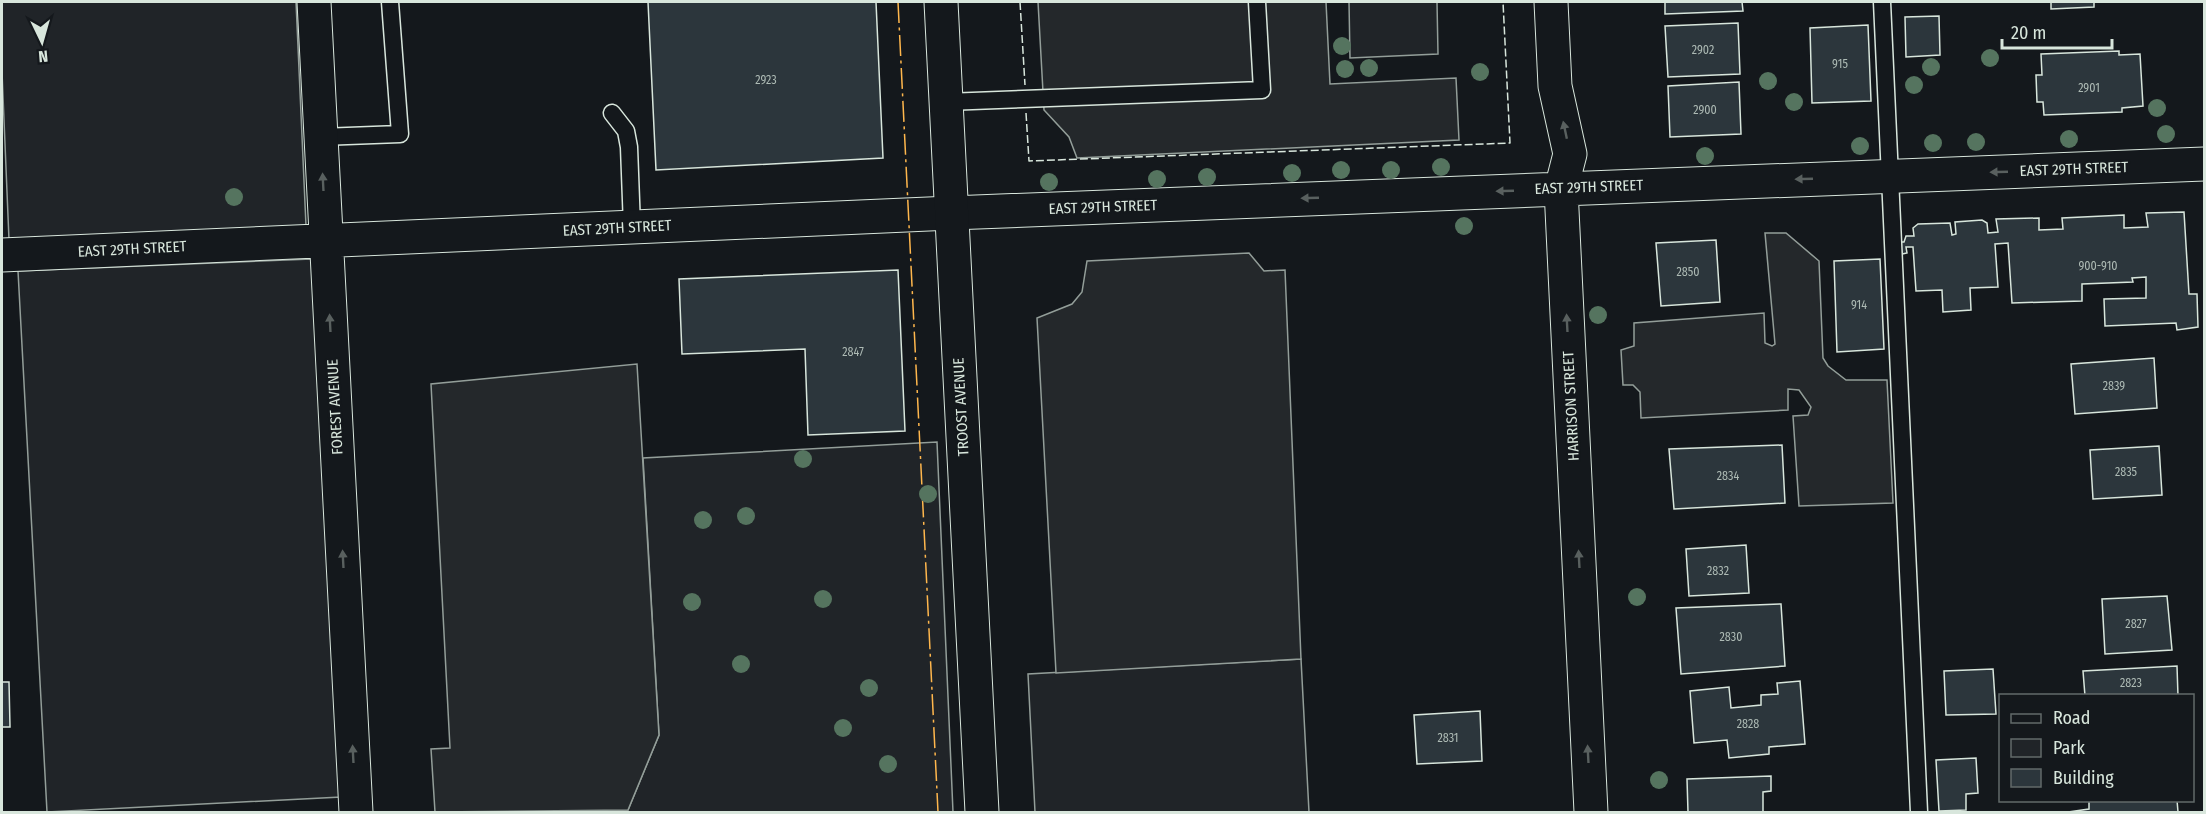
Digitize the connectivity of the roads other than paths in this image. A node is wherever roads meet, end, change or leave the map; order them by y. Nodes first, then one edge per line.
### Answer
1 (314, 2) edge
2 (390, 2) edge
3 (941, 2) edge
4 (1257, 2) edge
5 (1551, 2) edge
6 (1882, 2) edge
7 (946, 102) junction
8 (612, 113) dead end
9 (321, 137) junction
10 (2205, 164) edge
11 (1890, 176) junction
12 (1561, 189) junction
13 (951, 213) junction
14 (632, 227) junction
15 (326, 240) junction
16 (2, 255) edge
17 (356, 813) edge
18 (982, 813) edge
19 (1591, 813) edge
20 (1919, 813) edge

1 - 9 street, FOREST AVENUE
2 - 9 lane
3 - 7 street, TROOST AVENUE
4 - 7 lane
12 -> 5 street, HARRISON STREET
6 - 11 lane
7 - 13 street, TROOST AVENUE
8 - 14 lane
15 -> 9 street, FOREST AVENUE
10 -> 11 street, EAST 29TH STREET
11 -> 12 street, EAST 29TH STREET
11 - 20 lane
12 -> 13 street, EAST 29TH STREET
19 -> 12 street, HARRISON STREET
13 - 14 street, EAST 29TH STREET
13 - 18 street, TROOST AVENUE
14 - 15 street, EAST 29TH STREET
15 - 16 street, EAST 29TH STREET
17 -> 15 street, FOREST AVENUE

